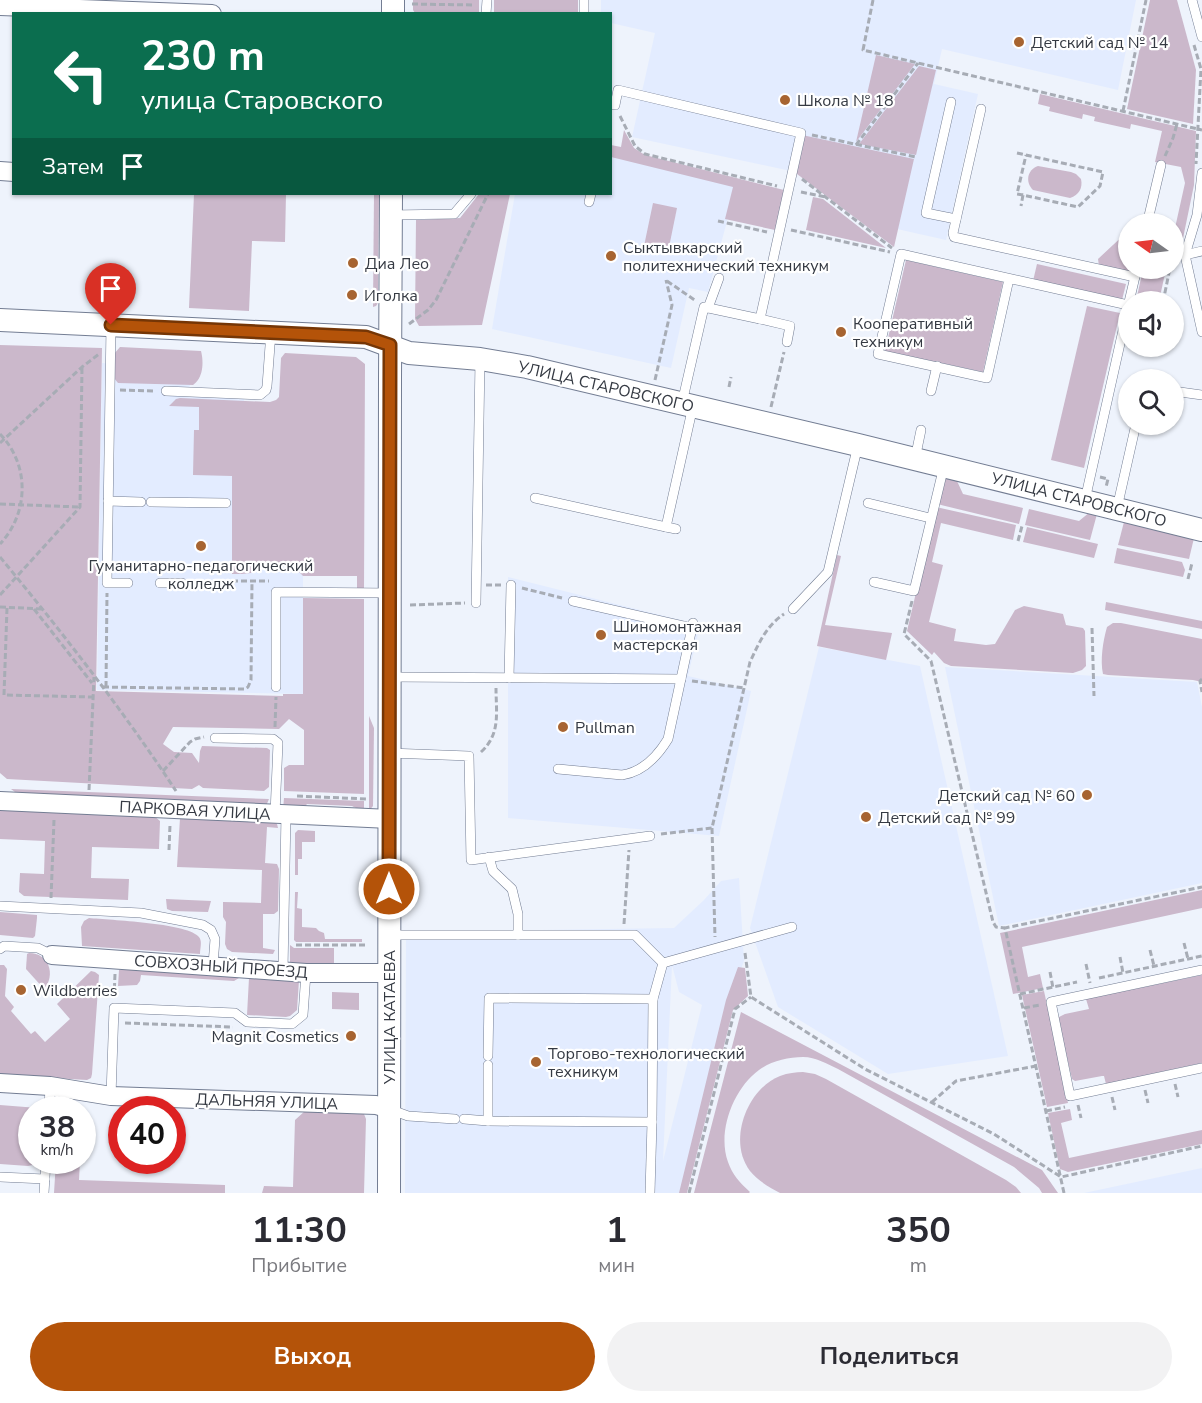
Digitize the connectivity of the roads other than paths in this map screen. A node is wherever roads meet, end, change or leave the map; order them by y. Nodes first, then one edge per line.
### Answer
1 (1192, 0) edge
2 (0, 6) edge
3 (159, 12) edge
4 (1202, 38) edge
5 (951, 102) dead end
6 (613, 105) edge
7 (981, 109) dead end
8 (1161, 165) road end
9 (1202, 173) edge
10 (462, 195) edge
11 (470, 195) edge
12 (391, 204) edge
13 (462, 205) junction
14 (1150, 213) edge
15 (1202, 214) edge
16 (956, 219) junction
17 (1194, 223) junction
18 (1202, 251) edge
19 (1185, 255) junction
20 (1118, 269) edge
21 (719, 278) dead end
22 (1010, 279) junction
23 (1118, 303) edge
24 (706, 307) junction
25 (760, 319) junction
26 (0, 320) edge
27 (271, 332) junction
28 (1202, 332) edge
29 (110, 335) junction
30 (787, 342) road end
31 (390, 345) junction
32 (1118, 350) edge
33 (480, 359) junction
34 (937, 366) junction
35 (166, 391) road end
36 (931, 391) dead end
37 (1184, 393) edge
38 (1202, 396) edge
39 (687, 405) junction
40 (921, 430) dead end
41 (1134, 435) edge
42 (858, 445) junction
43 (915, 459) junction
44 (944, 466) junction
45 (535, 498) dead end
46 (1085, 500) junction
47 (108, 501) junction
48 (226, 502) dead end
49 (868, 503) dead end
50 (1117, 508) junction
51 (930, 518) junction
52 (1202, 530) edge
53 (874, 582) dead end
54 (128, 583) dead end
55 (160, 583) dead end
56 (182, 583) dead end
57 (511, 585) road end
58 (390, 593) junction
59 (573, 601) road end
60 (476, 603) road end
61 (793, 609) road end
62 (389, 676) junction
63 (509, 678) junction
64 (681, 679) junction
65 (276, 687) road end
66 (215, 738) road end
67 (389, 753) junction
68 (558, 769) dead end
69 (0, 801) edge
70 (280, 814) junction
71 (390, 819) junction
72 (650, 836) road end
73 (489, 857) junction
74 (0, 906) edge
75 (792, 927) dead end
76 (389, 935) junction
77 (518, 935) junction
78 (0, 949) edge
79 (52, 955) joint
80 (663, 963) junction
81 (213, 965) junction
82 (283, 970) junction
83 (1202, 970) edge
84 (306, 972) junction
85 (389, 973) junction
86 (653, 999) junction
87 (1202, 1068) edge
88 (0, 1083) edge
89 (50, 1086) junction
90 (50, 1096) edge
91 (111, 1096) joint
92 (186, 1099) edge
93 (389, 1109) junction
94 (488, 1121) junction
95 (652, 1122) junction
96 (45, 1174) edge
97 (0, 1177) edge
98 (45, 1179) junction
99 (44, 1193) edge
100 (389, 1193) edge
101 (650, 1193) edge

1 - 4 lane
2 - 3 street
5 - 16 lane
6 - 25 lane
7 - 16 lane
8 - 14 lane
9 - 17 lane
10 - 13 lane
11 - 13 lane
12 - 13 lane
12 - 31 street, УЛИЦА КАТАЕВА
15 - 17 lane
16 - 20 lane
17 - 19 lane
18 - 19 lane
19 - 28 lane
21 - 24 lane
22 - 23 lane
22 - 34 lane
22 - 34 lane
24 - 25 lane
24 - 39 lane
25 - 30 lane
26 - 29 street, УЛИЦА СТАРОВСКОГО
27 - 29 street, УЛИЦА СТАРОВСКОГО
27 - 31 street, УЛИЦА СТАРОВСКОГО
27 - 35 lane
29 - 47 lane
31 - 33 street, УЛИЦА СТАРОВСКОГО
31 - 58 street, УЛИЦА КАТАЕВА
32 - 46 lane
33 - 39 street, УЛИЦА СТАРОВСКОГО
33 - 60 lane
34 - 36 lane
37 - 38 lane
39 - 42 street, УЛИЦА СТАРОВСКОГО
39 - 45 lane
40 - 43 lane
41 - 50 lane
42 - 43 street, УЛИЦА СТАРОВСКОГО
42 - 61 lane
43 - 44 street, УЛИЦА СТАРОВСКОГО
44 - 46 street, УЛИЦА СТАРОВСКОГО
44 - 51 lane
46 - 50 street, УЛИЦА СТАРОВСКОГО
47 - 48 lane
47 - 54 lane
49 - 51 lane
50 - 52 street, УЛИЦА СТАРОВСКОГО
51 - 53 lane
55 - 56 lane
57 - 63 lane
58 - 62 street, УЛИЦА КАТАЕВА
58 - 65 lane
59 - 64 lane
62 - 63 lane
62 - 67 street, УЛИЦА КАТАЕВА
63 - 64 lane
64 - 68 lane
66 - 70 lane
67 - 71 street, УЛИЦА КАТАЕВА
67 - 73 lane
69 - 70 street, ПАРКОВАЯ УЛИЦА
70 - 71 street, ПАРКОВАЯ УЛИЦА
70 - 82 lane
71 - 76 street, УЛИЦА КАТАЕВА
72 - 73 lane
73 - 77 lane
74 - 81 lane
75 - 80 lane
76 - 77 lane
76 - 85 street, УЛИЦА КАТАЕВА
77 - 80 lane
78 - 79 lane
79 - 81 street, СОВХОЗНЫЙ ПРОЕЗД
80 - 86 lane
81 - 82 street, СОВХОЗНЫЙ ПРОЕЗД
82 - 84 street, СОВХОЗНЫЙ ПРОЕЗД
83 - 87 lane
84 - 85 street, СОВХОЗНЫЙ ПРОЕЗД
84 - 91 lane
85 - 93 street, УЛИЦА КАТАЕВА
86 - 94 lane
86 - 95 lane
88 - 89 street, ДАЛЬНЯЯ УЛИЦА
89 - 90 lane
89 - 91 street, ДАЛЬНЯЯ УЛИЦА
92 - 93 street, ДАЛЬНЯЯ УЛИЦА
93 - 94 lane
93 - 100 street, УЛИЦА КАТАЕВА
94 - 95 lane
95 - 101 lane
96 - 98 lane
97 - 98 lane
98 - 99 lane

